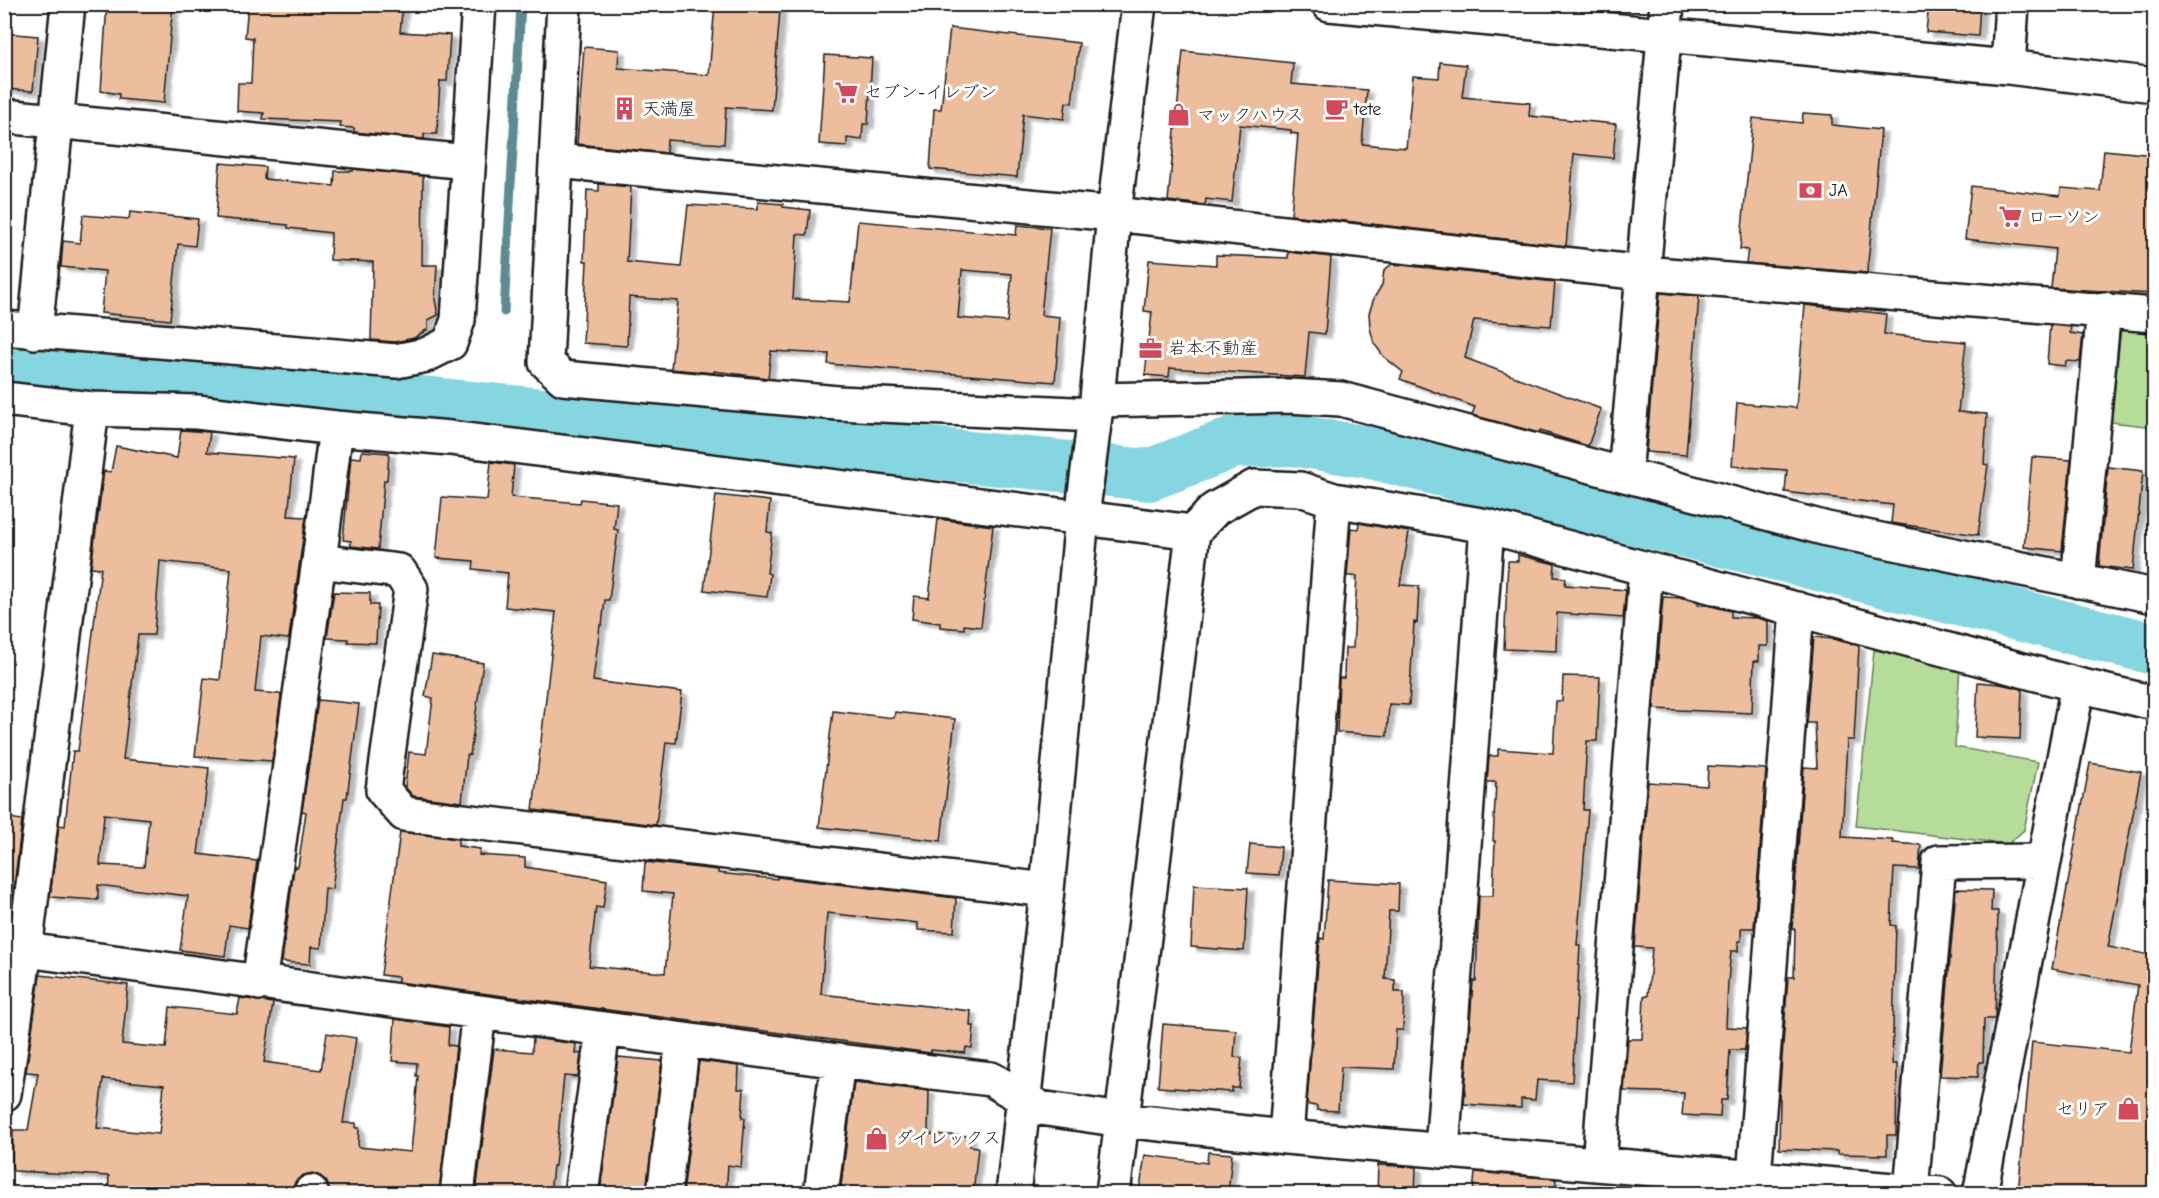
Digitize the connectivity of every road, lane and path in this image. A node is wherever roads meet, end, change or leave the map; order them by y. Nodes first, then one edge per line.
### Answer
1 (68, 4) edge
2 (479, 4) edge
3 (564, 4) edge
4 (1139, 4) edge
5 (1329, 4) edge
6 (2012, 4) edge
7 (1666, 20) edge
8 (2008, 67) junction
9 (2154, 85) edge
10 (4, 116) edge
11 (56, 121) junction
12 (557, 161) junction
13 (468, 162) junction
14 (1114, 214) junction
15 (1643, 273) junction
16 (2104, 309) junction
17 (2154, 315) edge
18 (20, 330) edge
19 (4, 399) edge
20 (92, 409) junction
21 (1095, 415) junction
22 (336, 428) junction
23 (1625, 475) junction
24 (1334, 500) junction
25 (1083, 507) junction
26 (1487, 526) junction
27 (1193, 532) junction
28 (319, 561) junction
29 (1646, 569) junction
30 (2078, 581) junction
31 (2154, 597) edge
32 (1797, 609) junction
33 (2078, 685) junction
34 (2154, 703) edge
35 (2043, 861) junction
36 (1047, 890) junction
37 (15, 948) edge
38 (258, 983) junction
39 (479, 1013) junction
40 (603, 1030) junction
41 (682, 1041) junction
42 (838, 1061) junction
43 (4, 1094) edge
44 (1024, 1098) junction
45 (1122, 1120) junction
46 (1286, 1137) junction
47 (1442, 1151) junction
48 (1599, 1164) junction
49 (1754, 1178) junction
50 (1926, 1192) edge
51 (457, 1194) edge
52 (581, 1194) edge
53 (664, 1194) edge
54 (821, 1194) edge
55 (1013, 1194) edge
56 (1113, 1194) edge
57 (1980, 1194) edge

1 - 11 street
2 - 13 street
3 - 12 street
4 - 14 street
5 - 7 street
6 - 8 street
7 - 8 street
7 - 15 street
8 - 9 street
10 - 11 street
11 - 13 street
11 - 18 street
12 - 14 street
12 - 21 street
13 - 18 street
14 - 15 street
14 - 21 street
15 - 16 street
15 - 23 street
16 - 17 street
16 - 30 street
19 - 20 street
20 - 22 street
20 - 37 street
21 - 23 street
21 - 25 street
22 - 25 street
22 - 28 street
23 - 30 street
24 - 26 street
24 - 27 street
24 - 46 street
25 - 27 street
25 - 36 street
26 - 29 street
26 - 47 street
27 - 45 street
28 - 36 street
28 - 38 street
29 - 32 street
29 - 48 street
30 - 31 street
32 - 33 street
32 - 49 street
33 - 34 street
33 - 35 street
35 - 50 street
35 - 57 street
36 - 44 street
37 - 38 street
37 - 43 street
38 - 39 street
39 - 40 street
39 - 51 street
40 - 41 street
40 - 52 street
41 - 42 street
41 - 53 street
42 - 44 street
42 - 54 street
44 - 45 street
44 - 55 street
45 - 46 street
45 - 56 street
46 - 47 street
47 - 48 street
48 - 49 street
49 - 50 street

